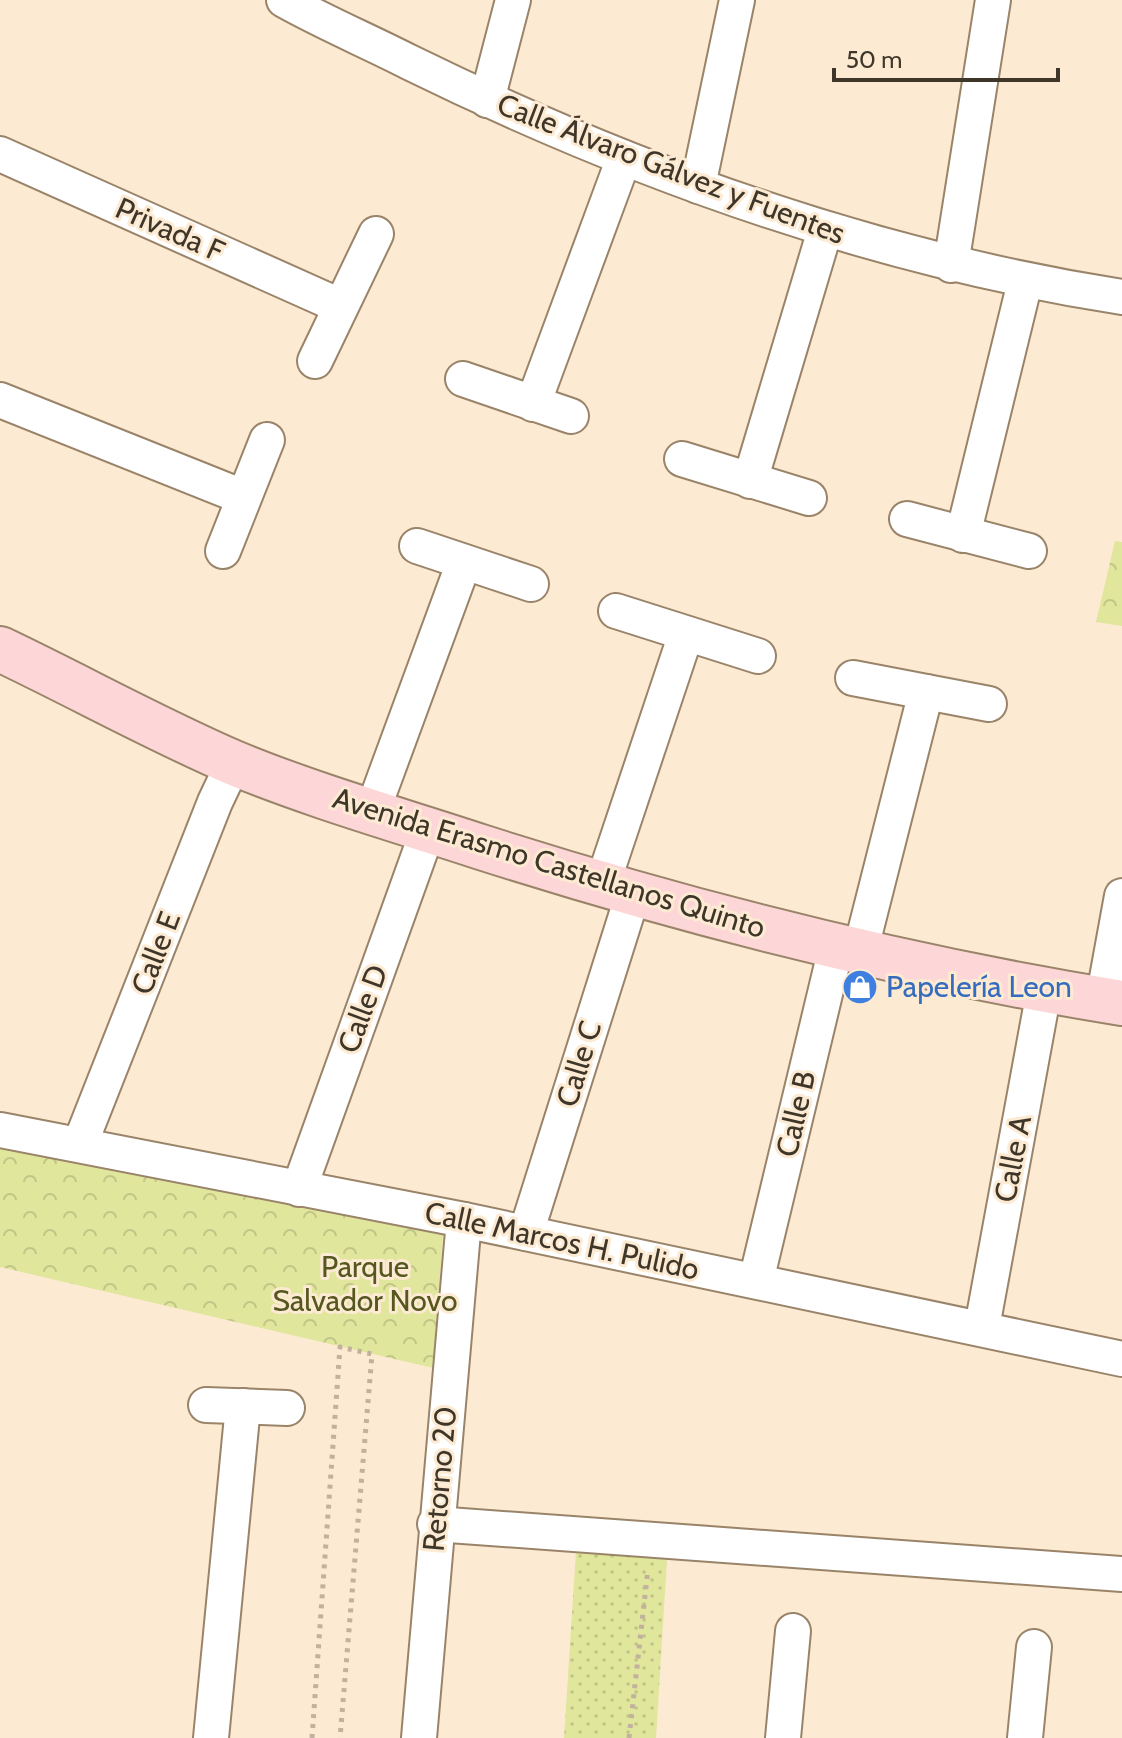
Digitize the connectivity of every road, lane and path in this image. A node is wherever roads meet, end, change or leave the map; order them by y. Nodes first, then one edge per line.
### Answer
1 (513, 0) edge
2 (737, 0) edge
3 (993, 0) edge
4 (288, 1) edge
5 (487, 100) junction
6 (0, 154) edge
7 (624, 158) junction
8 (698, 186) junction
9 (825, 230) junction
10 (376, 234) dead end
11 (951, 265) junction
12 (1025, 282) junction
13 (1122, 297) edge
14 (340, 306) junction
15 (315, 361) dead end
16 (463, 379) dead end
17 (0, 400) edge
18 (533, 404) junction
19 (571, 416) dead end
20 (267, 440) dead end
21 (682, 459) dead end
22 (750, 481) junction
23 (243, 497) junction
24 (809, 498) dead end
25 (907, 519) dead end
26 (963, 535) junction
27 (417, 546) dead end
28 (223, 551) dead end
29 (1029, 551) dead end
30 (464, 562) junction
31 (531, 584) dead end
32 (616, 611) dead end
33 (686, 634) junction
34 (0, 649) edge
35 (758, 656) dead end
36 (853, 678) dead end
37 (926, 692) junction
38 (989, 704) dead end
39 (234, 762) junction
40 (372, 812) junction
41 (428, 830) junction
42 (617, 890) junction
43 (1122, 896) edge
44 (848, 950) junction
45 (1044, 991) junction
46 (1112, 1001) edge
47 (0, 1130) edge
48 (80, 1144) junction
49 (299, 1189) junction
50 (464, 1220) junction
51 (526, 1233) junction
52 (756, 1281) junction
53 (982, 1327) junction
54 (1122, 1359) edge
55 (206, 1405) dead end
56 (243, 1406) junction
57 (287, 1408) dead end
58 (435, 1524) junction
59 (644, 1540) junction
60 (1122, 1574) edge
61 (793, 1631) dead end
62 (1034, 1647) dead end
63 (211, 1738) edge
64 (312, 1738) edge
65 (340, 1738) edge
66 (419, 1738) edge
67 (629, 1738) edge
68 (783, 1738) edge
69 (1025, 1738) edge

1 - 5 street
2 - 8 street
3 - 11 street
4 - 5 street, Calle Álvaro Gálvez y Fuentes
5 - 7 street, Calle Álvaro Gálvez y Fuentes
6 - 14 street, Privada F
7 - 8 street, Calle Álvaro Gálvez y Fuentes
7 - 18 street
8 - 9 street, Calle Álvaro Gálvez y Fuentes
9 - 11 street, Calle Álvaro Gálvez y Fuentes
9 - 22 street
10 - 14 street
11 - 12 street, Calle Álvaro Gálvez y Fuentes
12 - 13 street, Calle Álvaro Gálvez y Fuentes
12 - 26 street
14 - 15 street
16 - 18 street
17 - 23 street
18 - 19 street
20 - 23 street
21 - 22 street
22 - 24 street
23 - 28 street
25 - 26 street
26 - 29 street
27 - 30 street
30 - 31 street
30 - 40 street
32 - 33 street
33 - 35 street
33 - 42 street, Calle C
34 - 39 street, Avenida Erasmo Castellanos Quinto
36 - 37 street
37 - 38 street
37 - 44 street, Calle B
39 - 40 street, Avenida Erasmo Castellanos Quinto
39 - 48 street, Calle E
40 - 41 street, Avenida Erasmo Castellanos Quinto
41 - 42 street, Avenida Erasmo Castellanos Quinto
41 - 49 street, Calle D
42 - 44 street, Avenida Erasmo Castellanos Quinto
42 - 51 street, Calle C
43 - 46 street
44 - 45 street, Avenida Erasmo Castellanos Quinto
44 - 52 street, Calle B
45 - 46 street, Avenida Erasmo Castellanos Quinto
45 - 53 street, Calle A
47 - 48 street, Calle Marcos H. Pulido
48 - 49 street, Calle Marcos H. Pulido
49 - 50 street, Calle Marcos H. Pulido
50 - 51 street, Calle Marcos H. Pulido
50 - 58 street, Retorno 20
51 - 52 street, Calle Marcos H. Pulido
52 - 53 street, Calle Marcos H. Pulido
53 - 54 street, Calle Marcos H. Pulido
55 - 56 street
56 - 57 street
56 - 63 street
58 - 59 street
58 - 66 street, Retorno 20
59 - 60 street
59 - 67 path
61 - 68 street
62 - 69 street
64 - 65 path

